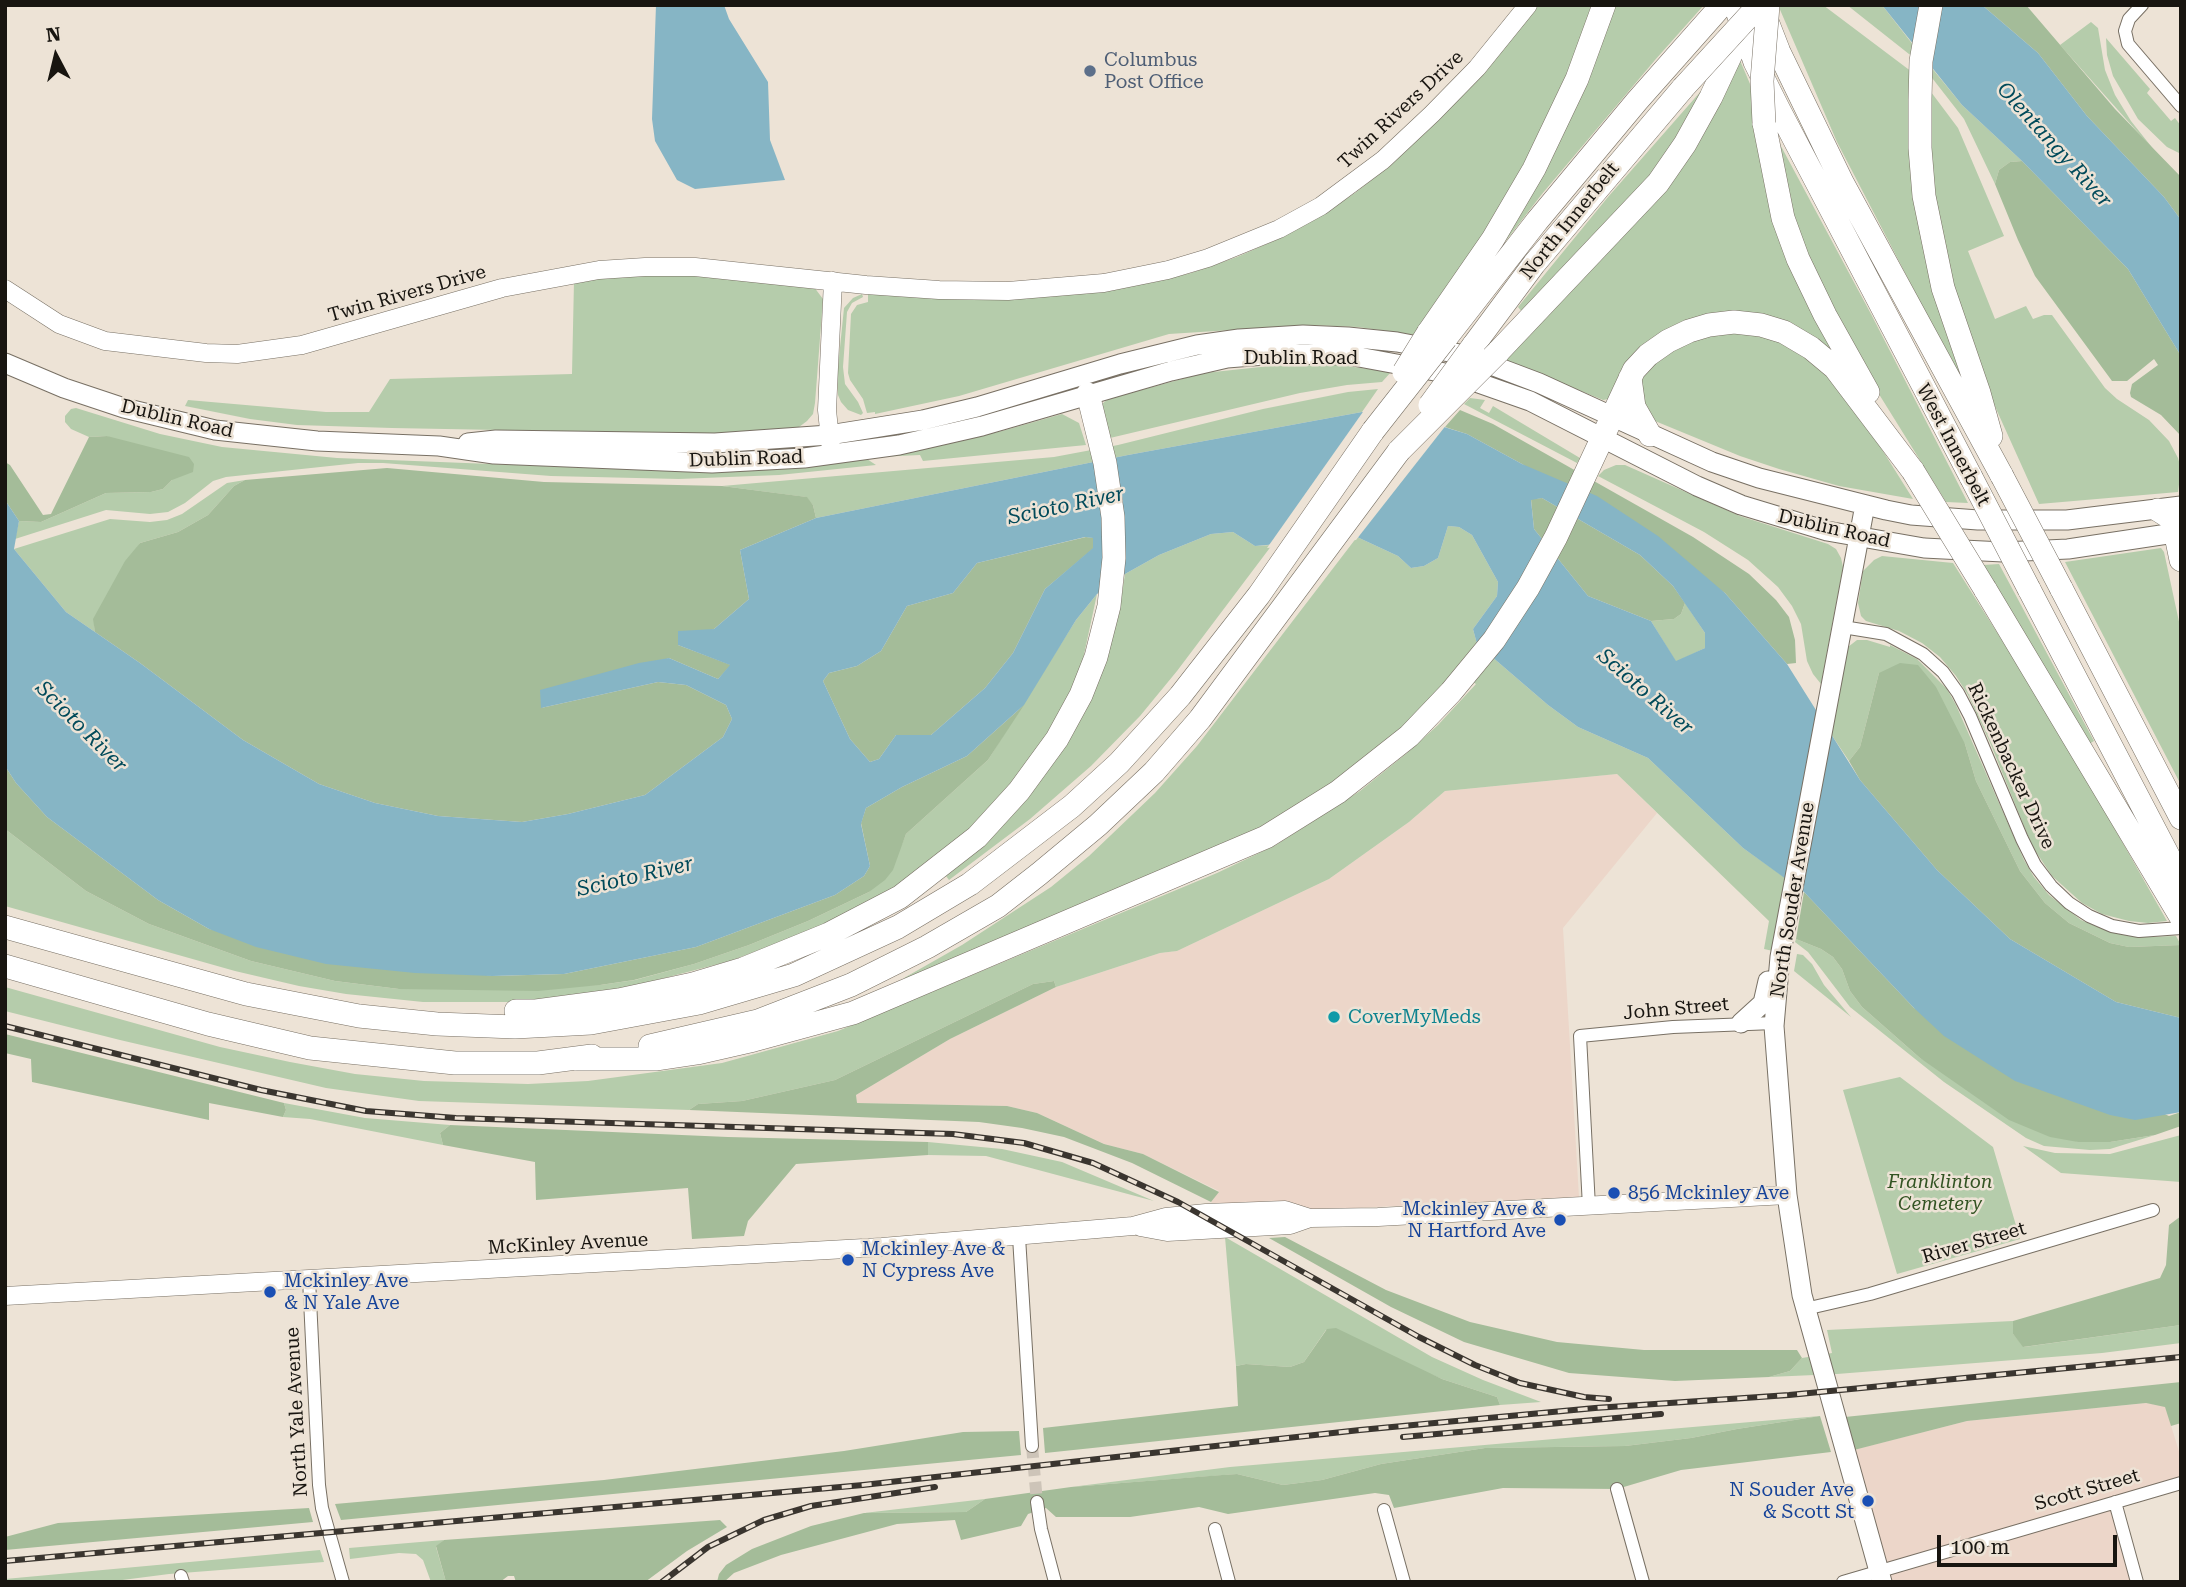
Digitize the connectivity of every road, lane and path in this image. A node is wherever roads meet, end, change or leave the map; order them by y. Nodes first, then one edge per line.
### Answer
1 (1528, 5) edge
2 (1604, 5) edge
3 (1723, 5) edge
4 (1735, 5) edge
5 (1744, 5) edge
6 (1760, 5) edge
7 (1768, 5) edge
8 (1931, 5) edge
9 (2142, 5) edge
10 (2181, 106) edge
11 (833, 281) junction
12 (5, 289) edge
13 (1437, 335) junction
14 (1367, 339) junction
15 (5, 363) edge
16 (1630, 378) junction
17 (1088, 394) junction
18 (1608, 427) junction
19 (830, 435) junction
20 (1650, 435) junction
21 (439, 446) junction
22 (1399, 452) junction
23 (831, 455) junction
24 (1913, 471) junction
25 (2002, 476) junction
26 (1865, 505) junction
27 (2181, 506) edge
28 (2158, 510) junction
29 (2178, 533) edge
30 (1860, 537) junction
31 (2181, 560) edge
32 (1843, 627) junction
33 (2181, 818) edge
34 (2181, 880) edge
35 (2177, 910) edge
36 (5, 927) edge
37 (2181, 928) edge
38 (5, 966) edge
39 (1779, 967) junction
40 (359, 1016) junction
41 (1774, 1023) junction
42 (1741, 1024) junction
43 (578, 1059) junction
44 (1787, 1195) junction
45 (1590, 1207) junction
46 (2153, 1210) dead end
47 (1019, 1237) junction
48 (309, 1279) junction
49 (5, 1296) edge
50 (1805, 1309) junction
51 (1032, 1446) tunnel mouth
52 (2181, 1483) edge
53 (1617, 1489) dead end
54 (1037, 1502) tunnel mouth
55 (2115, 1502) junction
56 (1384, 1510) dead end
57 (1215, 1529) dead end
58 (1880, 1576) edge
59 (343, 1582) edge
60 (1055, 1582) edge
61 (1229, 1582) edge
62 (1404, 1582) edge
63 (1643, 1582) edge
64 (1843, 1582) edge
65 (2137, 1582) edge

1 - 11 main road, Twin Rivers Drive
2 - 13 highway
3 - 13 highway, North Innerbelt
4 - 34 highway, West Innerbelt, bridge
5 - 22 highway, bridge
6 - 22 highway, North Innerbelt, bridge
6 - 25 highway, West Innerbelt
7 - 24 highway, bridge
8 - 25 highway
9 - 10 street
11 - 12 main road, Twin Rivers Drive
11 - 19 main road
13 - 40 highway, bridge
14 - 17 main road
14 - 18 main road, Dublin Road
14 - 19 main road, Dublin Road
15 - 21 main road, Dublin Road
16 - 18 highway
16 - 20 highway
16 - 24 highway
17 - 18 main road, Dublin Road
17 - 23 main road, Dublin Road
17 - 40 highway
18 - 20 main road, Dublin Road
18 - 30 main road, Dublin Road
18 - 43 highway
19 - 21 main road, Dublin Road
19 - 23 main road
20 - 26 main road, Dublin Road
21 - 23 main road, Dublin Road
22 - 43 highway
24 - 35 highway, bridge
25 - 33 highway, West Innerbelt, bridge
26 - 28 main road, Dublin Road
26 - 30 main road, North Souder Avenue
27 - 28 main road, Dublin Road
28 - 29 highway
29 - 30 main road, Dublin Road
29 - 31 highway
30 - 32 main road, North Souder Avenue
32 - 37 street, Rickenbacker Drive
32 - 39 main road, North Souder Avenue
36 - 40 highway
38 - 43 highway
39 - 41 main road, North Souder Avenue
39 - 42 main road
41 - 42 street, John Street
41 - 44 main road, North Souder Avenue
42 - 45 street, John Street
44 - 45 main road, McKinley Avenue
44 - 50 main road, North Souder Avenue
45 - 47 main road, McKinley Avenue
46 - 50 street, River Street
47 - 48 main road, McKinley Avenue
47 - 51 street
48 - 49 main road, McKinley Avenue
48 - 59 street, North Yale Avenue
50 - 58 main road, North Souder Avenue
52 - 55 street, Scott Street
53 - 63 street
54 - 60 street
55 - 58 street, Scott Street
55 - 65 street
56 - 62 street
57 - 61 street
58 - 64 street, Scott Street

